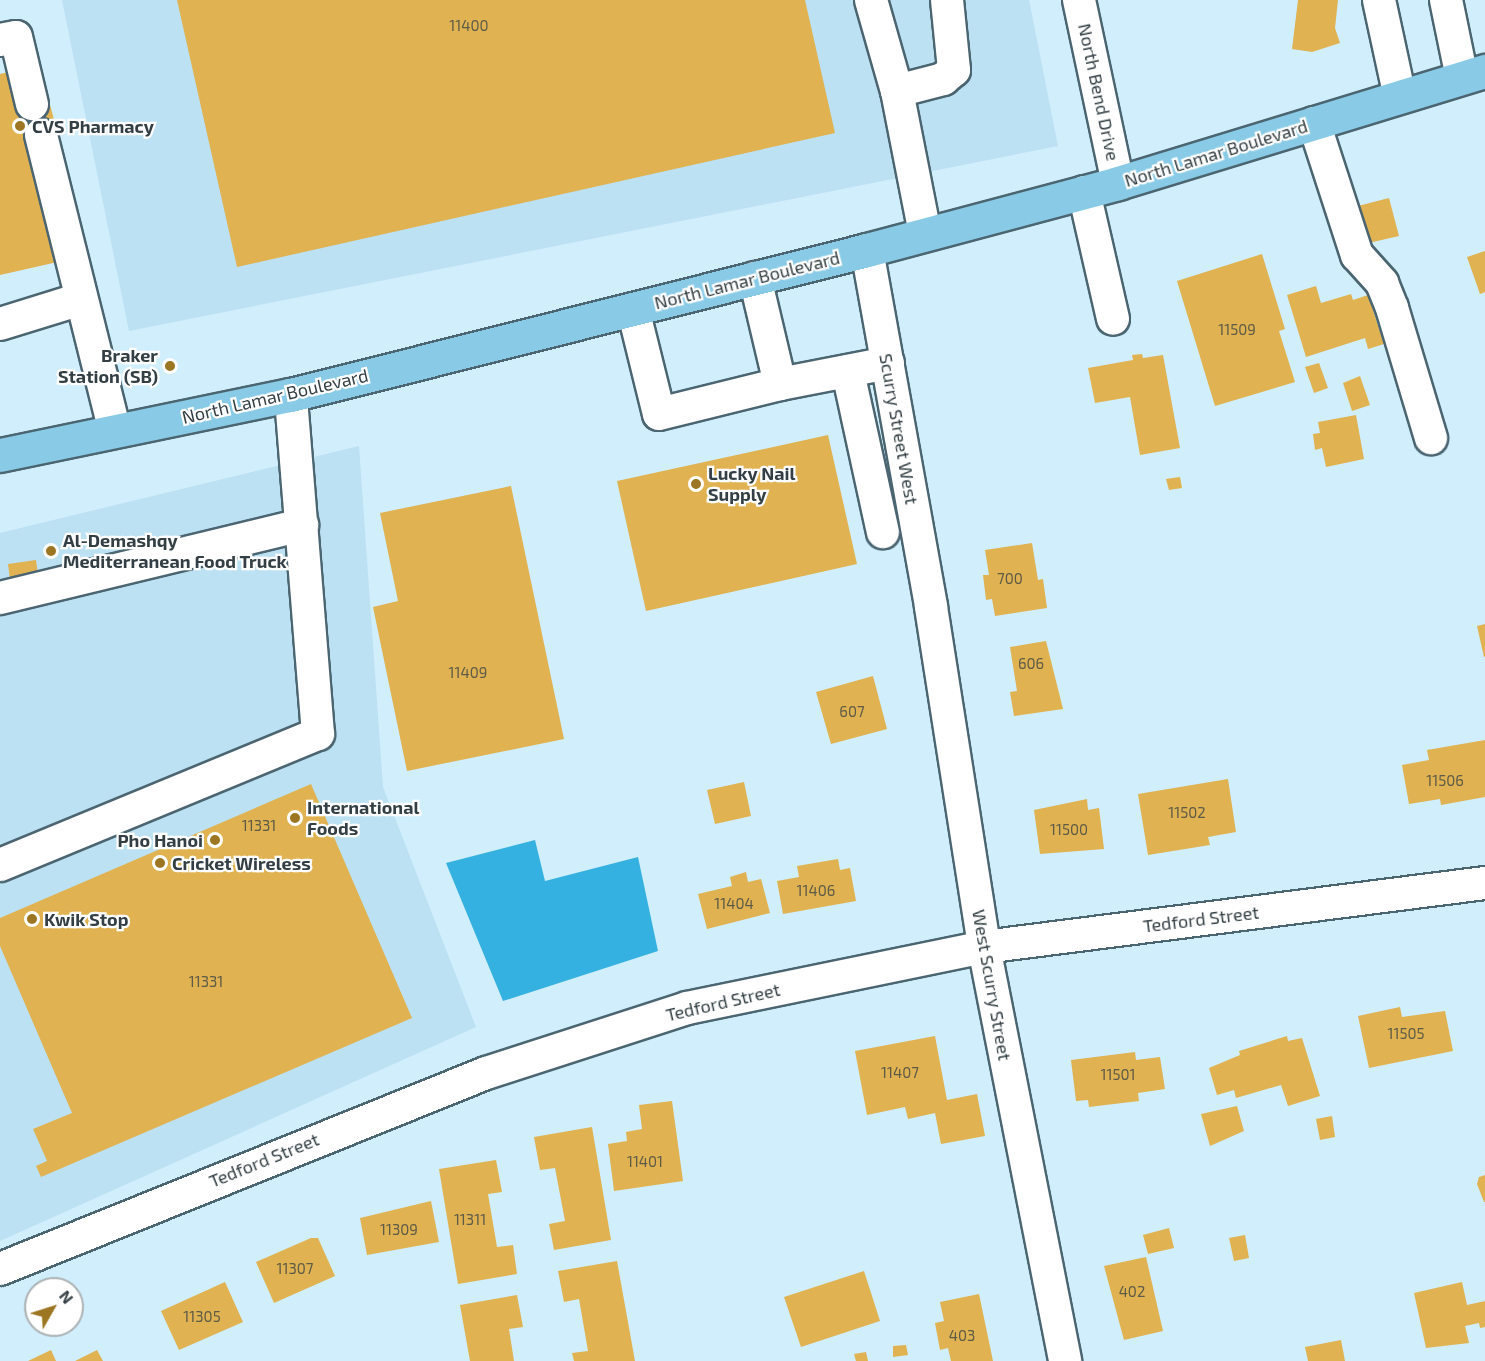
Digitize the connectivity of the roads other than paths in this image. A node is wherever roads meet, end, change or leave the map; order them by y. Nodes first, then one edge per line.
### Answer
1 (872, 0) edge
2 (947, 0) edge
3 (1079, 0) edge
4 (1379, 0) edge
5 (1446, 0) edge
6 (0, 40) edge
7 (1473, 75) edge
8 (897, 91) junction
9 (1400, 97) junction
10 (32, 104) dead end
11 (1314, 123) junction
12 (41, 135) dead end
13 (1118, 183) junction
14 (1084, 192) junction
15 (925, 234) junction
16 (867, 250) junction
17 (755, 278) junction
18 (81, 299) junction
19 (633, 309) junction
20 (1113, 318) dead end
21 (0, 324) edge
22 (888, 363) junction
23 (848, 372) junction
24 (780, 384) junction
25 (291, 395) junction
26 (115, 431) junction
27 (1431, 438) dead end
28 (0, 455) edge
29 (302, 525) junction
30 (882, 532) dead end
31 (0, 598) edge
32 (931, 607) joint
33 (0, 865) edge
34 (1485, 883) edge
35 (984, 947) junction
36 (0, 1269) edge
37 (1065, 1361) edge

1 - 8 street
2 - 8 street
3 - 13 street, North Bend Drive
4 - 9 street
5 - 7 street
6 - 10 street
7 - 9 main road, North Lamar Boulevard
8 - 15 street
9 - 11 main road, North Lamar Boulevard
11 - 13 main road, North Lamar Boulevard
11 - 27 street
12 - 18 street
13 - 14 main road, North Lamar Boulevard
14 - 15 main road, North Lamar Boulevard
14 - 20 street
15 - 16 main road, North Lamar Boulevard
16 - 17 main road, North Lamar Boulevard
16 - 22 street, Scurry Street West
17 - 19 main road, North Lamar Boulevard
17 - 24 street
18 - 21 street
18 - 26 street
19 - 24 street
19 - 25 main road, North Lamar Boulevard
22 - 23 street
22 - 32 street, Scurry Street West
23 - 24 street
23 - 30 street
25 - 26 main road, North Lamar Boulevard
25 - 29 street
26 - 28 main road, North Lamar Boulevard
29 - 31 street
29 - 33 street
32 - 35 street, West Scurry Street
34 - 35 street, Tedford Street
35 - 36 street, Tedford Street
35 - 37 street, West Scurry Street

